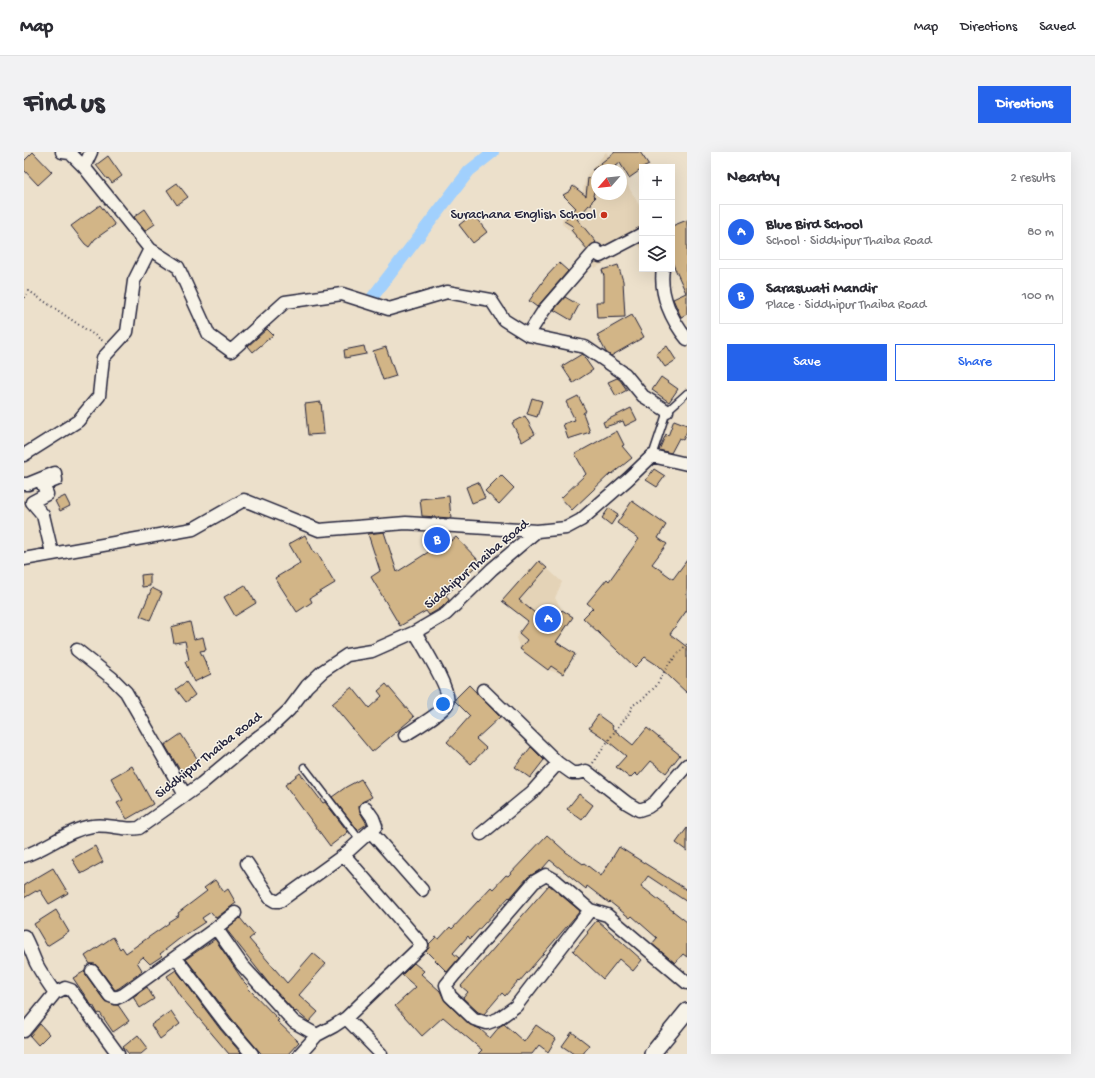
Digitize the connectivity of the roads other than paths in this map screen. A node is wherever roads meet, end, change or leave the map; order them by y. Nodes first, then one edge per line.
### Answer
1 (62, 152) edge
2 (91, 152) edge
3 (84, 167) junction
4 (639, 236) edge
5 (150, 249) junction
6 (662, 272) edge
7 (528, 335) junction
8 (687, 339) edge
9 (687, 393) edge
10 (666, 411) junction
11 (24, 455) edge
12 (652, 456) junction
13 (687, 464) edge
14 (24, 484) edge
15 (537, 531) junction
16 (52, 553) junction
17 (24, 559) edge
18 (415, 632) junction
19 (77, 650) dead end
20 (483, 690) dead end
21 (405, 735) dead end
22 (558, 763) junction
23 (687, 765) edge
24 (304, 767) dead end
25 (185, 794) junction
26 (366, 808) dead end
27 (371, 832) junction
28 (481, 834) dead end
29 (360, 840) junction
30 (344, 855) junction
31 (24, 856) edge
32 (247, 863) dead end
33 (422, 890) dead end
34 (590, 910) junction
35 (235, 914) dead end
36 (216, 928) junction
37 (24, 936) edge
38 (176, 958) junction
39 (92, 971) dead end
40 (687, 983) edge
41 (55, 993) junction
42 (687, 1011) edge
43 (346, 1018) junction
44 (24, 1031) edge
45 (317, 1035) junction
46 (118, 1054) edge
47 (252, 1054) edge
48 (300, 1054) edge
49 (381, 1054) edge
50 (652, 1054) edge

1 - 3 street
2 - 3 street
3 - 5 street
4 - 7 street
5 - 7 street
5 - 11 street
6 - 8 street
7 - 10 street
9 - 10 lane
10 - 12 lane
12 - 13 street
12 - 15 street, Siddhipur Thaiba Road
14 - 16 street
15 - 16 street
15 - 18 street, Siddhipur Thaiba Road
16 - 17 street
18 - 21 street
18 - 25 street, Siddhipur Thaiba Road
19 - 25 street
20 - 22 street
22 - 23 street
22 - 28 street
24 - 29 lane
25 - 31 street, Siddhipur Thaiba Road
26 - 27 street
27 - 29 street
27 - 33 street
29 - 30 street
30 - 32 street
30 - 43 street
34 - 34 street
34 - 40 street
35 - 36 street
36 - 38 street
36 - 45 street
37 - 41 street
38 - 39 street
38 - 47 street
41 - 44 street
41 - 46 street
42 - 50 street
43 - 45 street
43 - 49 street
45 - 48 street

